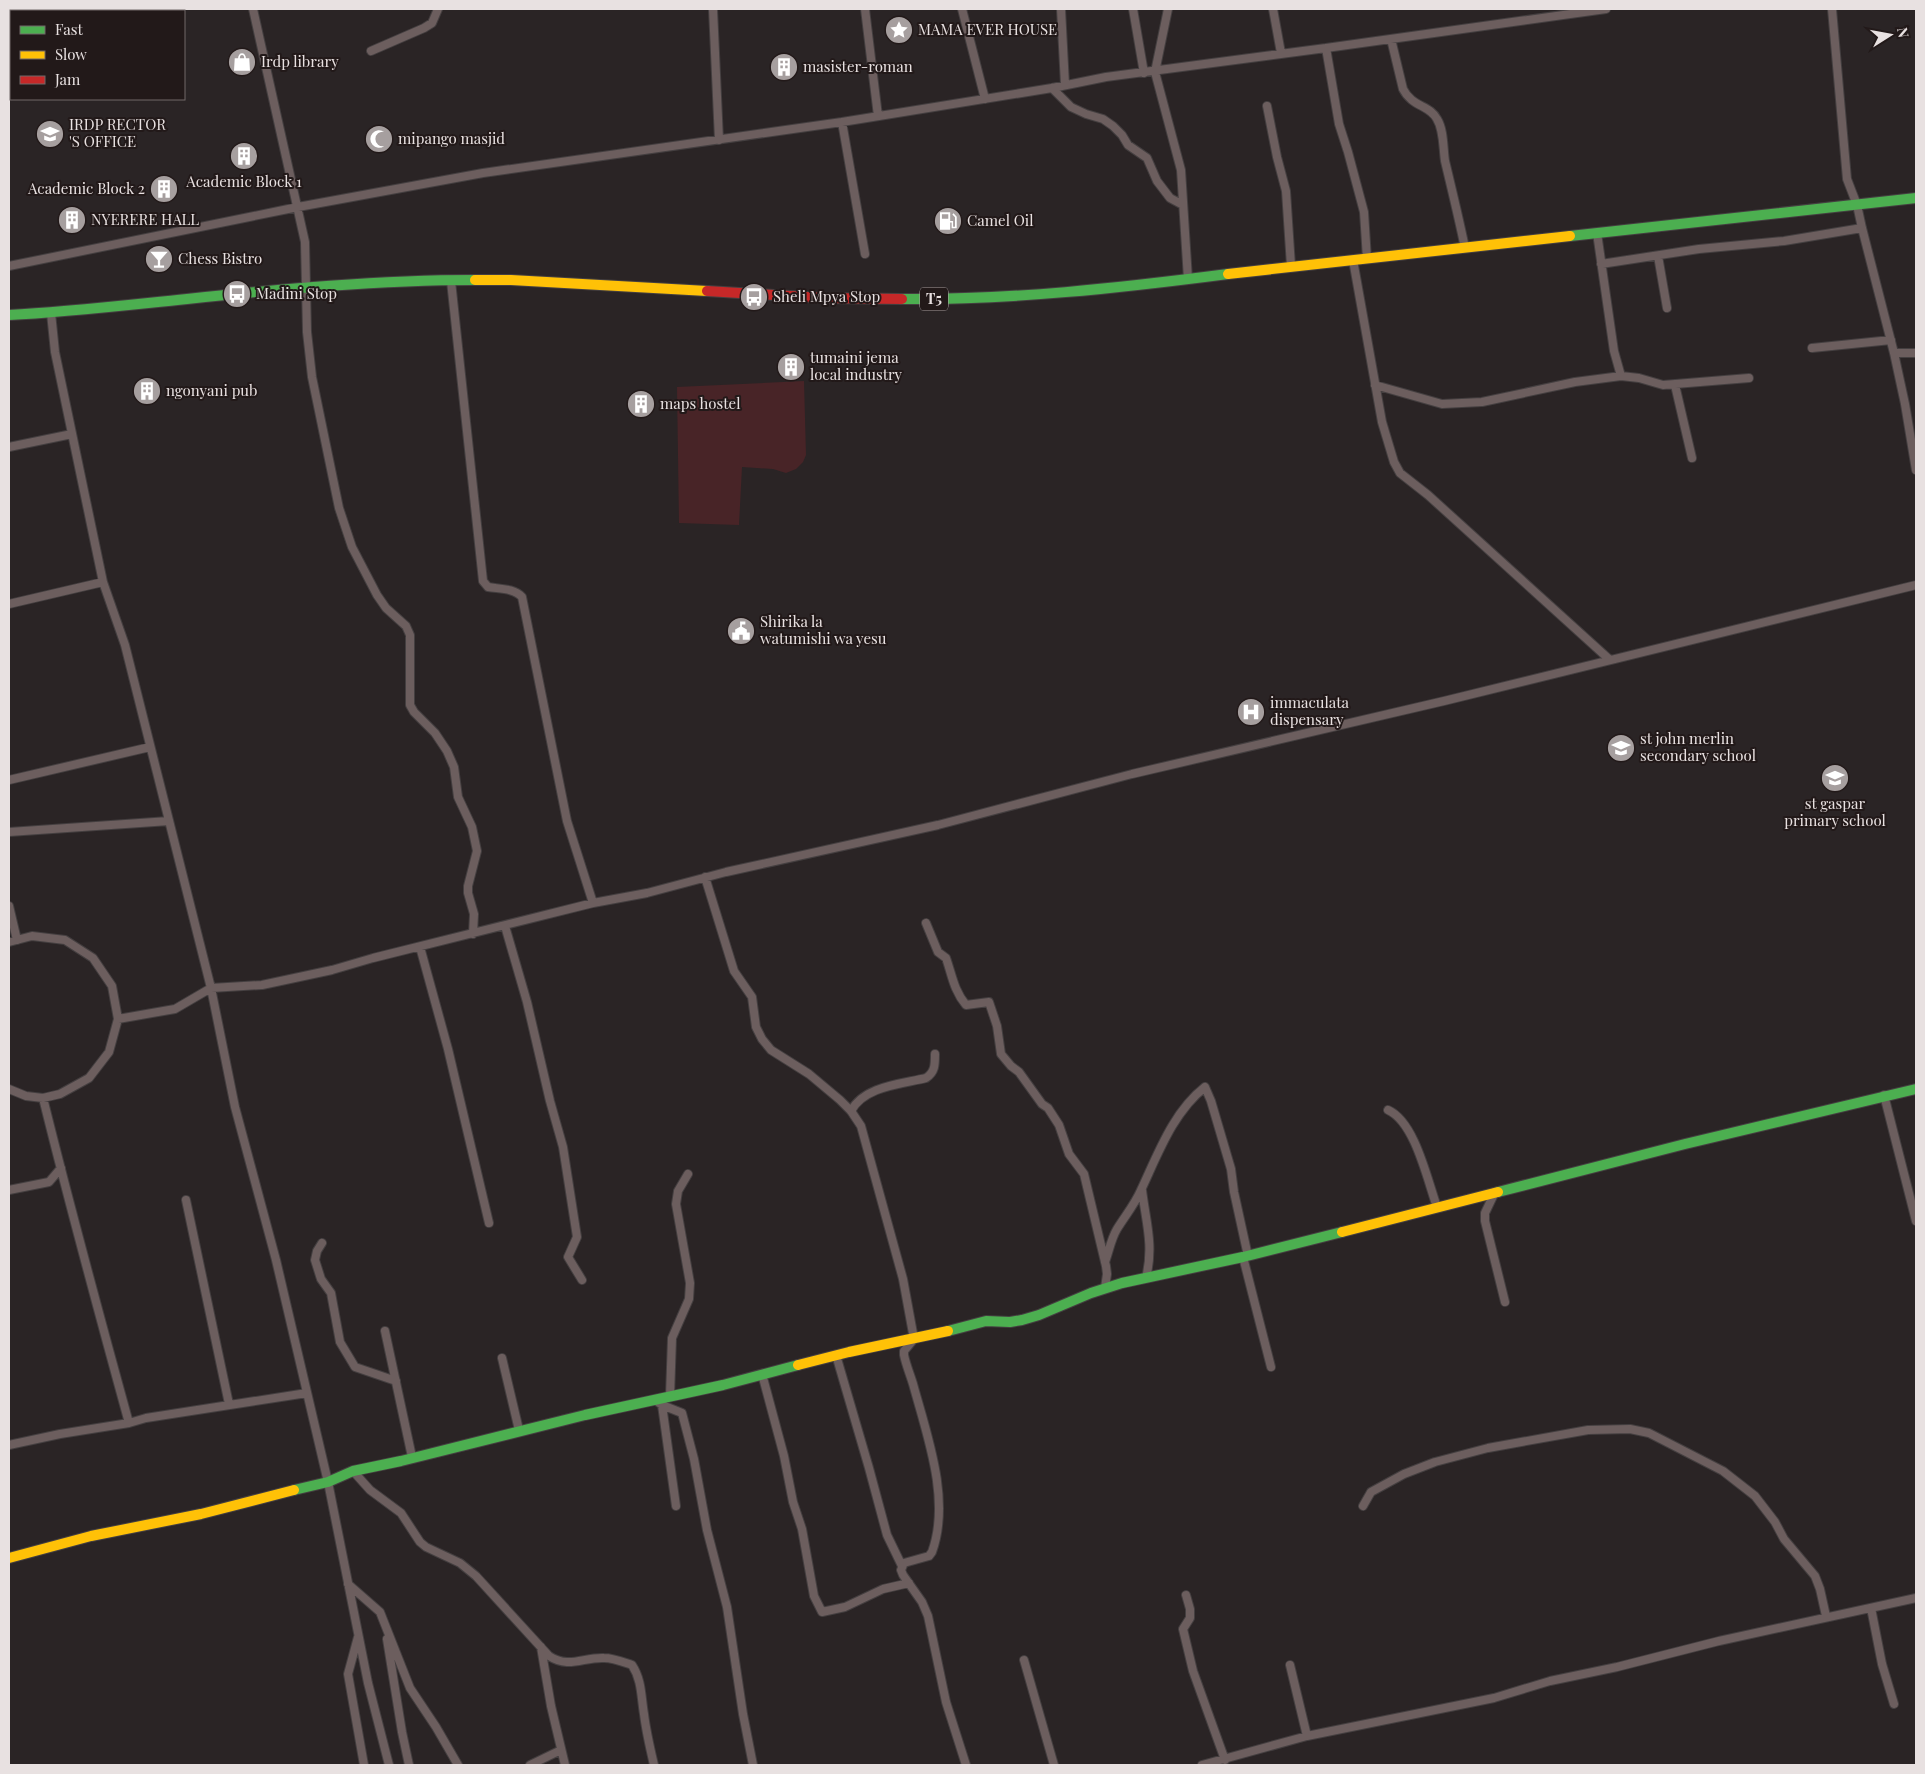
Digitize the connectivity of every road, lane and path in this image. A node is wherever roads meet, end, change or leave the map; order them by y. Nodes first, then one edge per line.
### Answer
1 (253, 9) edge
2 (438, 9) edge
3 (714, 9) edge
4 (865, 9) edge
5 (962, 9) edge
6 (1061, 9) edge
7 (1133, 9) edge
8 (1168, 9) edge
9 (1273, 9) edge
10 (1606, 9) edge
11 (1832, 9) edge
12 (1576, 10) edge
13 (1391, 40) junction
14 (1326, 48) junction
15 (372, 51) dead end
16 (1281, 53) junction
17 (1155, 72) junction
18 (1144, 73) junction
19 (1065, 85) junction
20 (1052, 88) junction
21 (985, 99) junction
22 (1267, 106) dead end
23 (878, 116) junction
24 (842, 122) junction
25 (719, 140) junction
26 (1916, 198) edge
27 (1183, 205) junction
28 (1857, 205) junction
29 (298, 206) junction
30 (1862, 228) junction
31 (1597, 234) junction
32 (1465, 248) junction
33 (865, 254) dead end
34 (1658, 256) junction
35 (1367, 259) junction
36 (1353, 260) junction
37 (1601, 264) junction
38 (9, 266) edge
39 (1291, 266) junction
40 (1188, 279) junction
41 (451, 281) junction
42 (307, 286) junction
43 (1667, 308) dead end
44 (9, 313) edge
45 (51, 313) junction
46 (1891, 340) junction
47 (1812, 348) dead end
48 (1894, 353) junction
49 (1916, 353) edge
50 (1621, 376) junction
51 (1749, 378) dead end
52 (1675, 384) junction
53 (1375, 385) junction
54 (72, 434) junction
55 (9, 447) edge
56 (1692, 458) dead end
57 (1916, 470) edge
58 (103, 582) junction
59 (1916, 585) edge
60 (9, 604) edge
61 (1610, 660) junction
62 (150, 747) junction
63 (9, 780) edge
64 (168, 821) junction
65 (9, 832) edge
66 (706, 877) junction
67 (593, 903) junction
68 (9, 906) edge
69 (926, 923) dead end
70 (505, 926) junction
71 (473, 934) junction
72 (13, 941) edge
73 (420, 947) junction
74 (211, 988) junction
75 (118, 1019) junction
76 (935, 1054) dead end
77 (9, 1089) edge
78 (1916, 1089) edge
79 (1884, 1096) junction
80 (44, 1098) junction
81 (1388, 1110) dead end
82 (851, 1111) junction
83 (61, 1168) junction
84 (688, 1174) dead end
85 (49, 1182) junction
86 (64, 1187) junction
87 (9, 1190) edge
88 (1142, 1190) junction
89 (1495, 1192) junction
90 (186, 1200) dead end
91 (1437, 1207) junction
92 (1916, 1220) edge
93 (489, 1223) dead end
94 (322, 1243) dead end
95 (1246, 1256) junction
96 (1105, 1262) junction
97 (1146, 1278) junction
98 (582, 1280) dead end
99 (1105, 1288) junction
100 (1505, 1302) dead end
101 (385, 1331) dead end
102 (914, 1339) junction
103 (836, 1355) junction
104 (502, 1358) dead end
105 (1271, 1367) dead end
106 (762, 1374) junction
107 (396, 1381) junction
108 (308, 1393) junction
109 (670, 1396) junction
110 (658, 1402) junction
111 (229, 1404) junction
112 (129, 1423) junction
113 (519, 1430) junction
114 (9, 1445) edge
115 (412, 1457) junction
116 (353, 1471) junction
117 (328, 1482) junction
118 (676, 1506) dead end
119 (1362, 1506) dead end
120 (9, 1558) edge
121 (902, 1566) junction
122 (909, 1583) junction
123 (348, 1584) junction
124 (1186, 1595) dead end
125 (1916, 1598) edge
126 (1871, 1608) junction
127 (1826, 1616) junction
128 (385, 1625) junction
129 (358, 1635) junction
130 (540, 1646) junction
131 (1024, 1660) dead end
132 (1290, 1665) dead end
133 (1894, 1704) dead end
134 (1307, 1736) junction
135 (561, 1750) junction
136 (1225, 1760) junction
137 (653, 1762) edge
138 (364, 1765) edge
139 (389, 1765) edge
140 (409, 1765) edge
141 (458, 1765) edge
142 (530, 1765) edge
143 (565, 1765) edge
144 (661, 1765) edge
145 (753, 1765) edge
146 (966, 1765) edge
147 (1054, 1765) edge
148 (1202, 1765) edge

1 - 29 street
2 - 15 street
3 - 25 street
4 - 23 street
5 - 21 street
6 - 19 street
7 - 18 street
8 - 17 street
9 - 16 street
10 - 12 street
11 - 28 street
12 - 13 street
13 - 14 street
13 - 32 street
14 - 16 street
14 - 35 street
16 - 17 street
17 - 18 street
17 - 27 street
18 - 19 street
19 - 20 street
20 - 21 street
20 - 27 street
21 - 23 street
22 - 39 street
23 - 24 street
24 - 25 street
24 - 33 street
25 - 29 street
26 - 28 main road, T5
27 - 40 street
28 - 30 street
28 - 31 main road, T5
29 - 38 street
29 - 42 street
30 - 34 street
30 - 46 street
31 - 32 main road, T5
31 - 37 street
32 - 35 main road, T5
34 - 37 street
34 - 43 street
35 - 36 main road, T5
36 - 39 main road, T5
36 - 53 street
37 - 50 street
39 - 40 main road, T5
40 - 41 main road, T5
41 - 42 main road, T5
41 - 67 street
42 - 45 main road, T5
42 - 71 street
44 - 45 main road, T5
45 - 54 street
46 - 47 street
46 - 48 street
48 - 49 street
48 - 57 street
50 - 52 street
50 - 53 street
51 - 52 street
52 - 56 street
53 - 61 street
54 - 55 street
54 - 58 street
58 - 60 street
58 - 62 street
59 - 61 street
61 - 66 street
62 - 63 street
62 - 64 street
64 - 65 street
64 - 74 street
66 - 67 street
66 - 82 street
67 - 70 street
68 - 72 street
69 - 96 street
70 - 71 street
70 - 98 street
71 - 73 street
72 - 75 street
73 - 74 street
73 - 93 street
74 - 75 street
74 - 108 street
75 - 80 street
76 - 82 street
77 - 80 street
78 - 79 main road
79 - 89 main road
79 - 92 street
80 - 83 street
81 - 91 street
82 - 102 street
83 - 85 street
83 - 86 street
84 - 109 street
85 - 86 street
85 - 87 street
86 - 112 street
88 - 95 street
88 - 96 street
88 - 97 street
89 - 91 main road
89 - 100 street
90 - 111 street
91 - 95 main road
94 - 107 street
95 - 97 main road
95 - 105 street
96 - 99 street
97 - 99 main road
99 - 102 main road
101 - 107 street
102 - 103 main road
102 - 121 street
103 - 106 main road
103 - 121 street
104 - 113 street
106 - 109 main road
106 - 122 street
107 - 115 street
108 - 111 street
108 - 117 street
109 - 110 main road
110 - 113 main road
110 - 118 street
110 - 145 street
111 - 112 street
112 - 114 street
113 - 115 main road
115 - 116 main road
116 - 117 main road
116 - 130 street
117 - 120 main road
117 - 123 street
119 - 127 street
121 - 122 street
122 - 146 street
123 - 128 street
123 - 129 street
124 - 136 street
125 - 126 street
126 - 127 street
126 - 133 street
127 - 134 street
128 - 140 street
128 - 141 street
129 - 138 street
129 - 139 street
130 - 135 street
130 - 137 street
131 - 147 street
132 - 134 street
134 - 136 street
135 - 142 street
135 - 143 street
136 - 148 street
137 - 144 street

